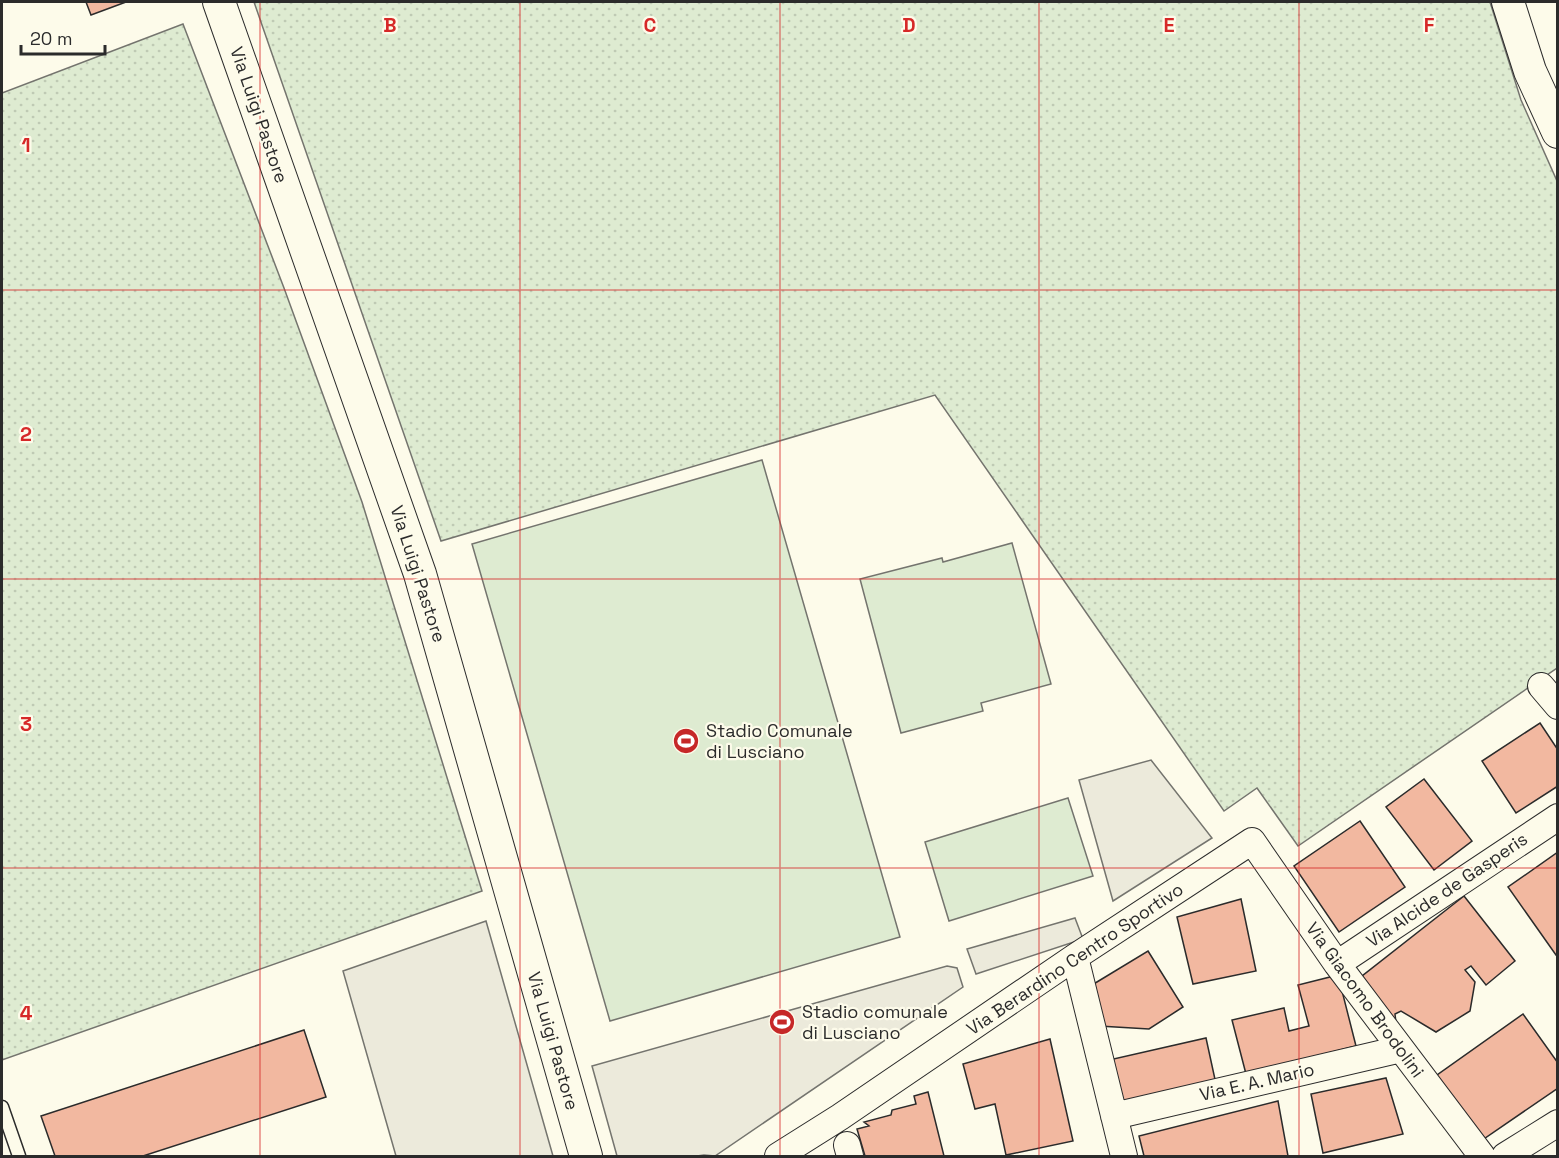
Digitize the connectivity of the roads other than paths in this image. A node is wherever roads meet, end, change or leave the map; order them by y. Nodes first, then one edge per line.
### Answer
1 (219, 2) edge
2 (1508, 2) edge
3 (1557, 132) edge
4 (1541, 686) dead end
5 (1557, 706) edge
6 (1557, 817) edge
7 (1252, 841) joint
8 (1075, 957) junction
9 (1337, 964) junction
10 (1401, 1049) junction
11 (2, 1107) edge
12 (1114, 1116) junction
13 (1557, 1123) edge
14 (19, 1156) edge
15 (586, 1156) edge
16 (778, 1156) edge
17 (1124, 1156) edge
18 (1482, 1156) edge
19 (1505, 1156) edge

1 - 15 street, Via Luigi Pastore
2 - 3 street
4 - 5 street
6 - 9 street, Via Alcide de Gasperis
7 - 8 street, Via Berardino Centro Sportivo
7 - 9 street, Via Giacomo Brodolini
8 - 12 street
8 - 16 street, Via Berardino Centro Sportivo
9 - 10 street, Via Giacomo Brodolini
10 - 12 street, Via E. A. Mario
10 - 18 street, Via Giacomo Brodolini
11 - 14 lane
12 - 17 street
13 - 19 street

